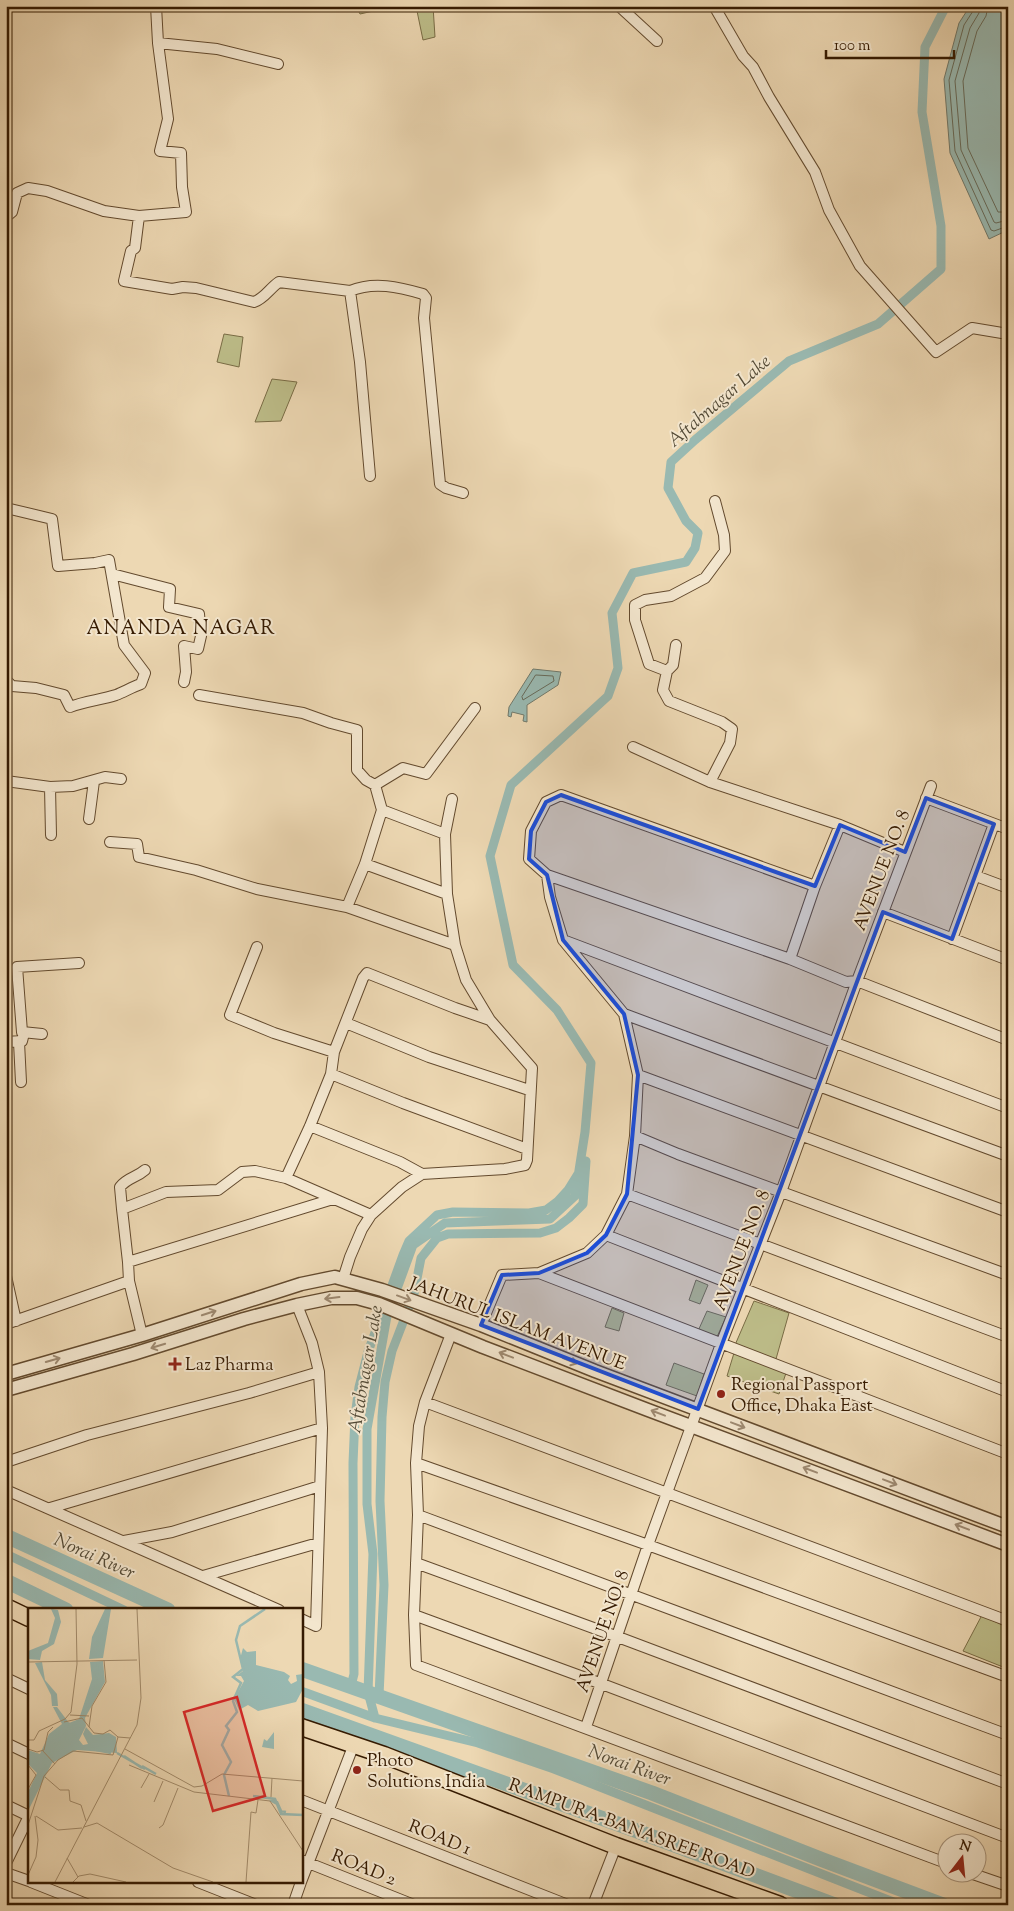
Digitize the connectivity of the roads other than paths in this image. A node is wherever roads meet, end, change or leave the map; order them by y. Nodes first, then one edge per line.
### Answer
1 (156, 6) edge
2 (619, 6) edge
3 (714, 6) edge
4 (657, 41) dead end
5 (158, 43) junction
6 (278, 64) dead end
7 (139, 216) junction
8 (6, 217) edge
9 (350, 290) junction
10 (1008, 334) edge
11 (370, 476) dead end
12 (463, 493) dead end
13 (715, 501) dead end
14 (6, 508) edge
15 (112, 574) junction
16 (676, 645) dead end
17 (667, 672) junction
18 (6, 680) edge
19 (184, 682) dead end
20 (199, 695) dead end
21 (475, 708) dead end
22 (632, 747) dead end
23 (120, 779) dead end
24 (6, 781) edge
25 (94, 781) junction
26 (710, 782) junction
27 (375, 785) junction
28 (930, 786) dead end
29 (50, 787) junction
30 (926, 798) junction
31 (452, 799) dead end
32 (382, 810) junction
33 (89, 819) dead end
34 (994, 824) junction
35 (840, 825) junction
36 (1008, 829) edge
37 (446, 834) junction
38 (50, 835) dead end
39 (110, 842) dead end
40 (905, 852) junction
41 (365, 864) junction
42 (524, 864) dead end
43 (547, 875) junction
44 (976, 876) junction
45 (815, 886) junction
46 (1008, 888) edge
47 (447, 894) junction
48 (348, 907) junction
49 (883, 912) junction
50 (952, 939) junction
51 (562, 940) junction
52 (455, 944) junction
53 (257, 947) dead end
54 (790, 960) junction
55 (1008, 960) edge
56 (79, 963) dead end
57 (857, 981) junction
58 (624, 1014) junction
59 (490, 1020) junction
60 (346, 1023) junction
61 (42, 1034) dead end
62 (21, 1037) junction
63 (1008, 1040) edge
64 (6, 1042) edge
65 (835, 1042) junction
66 (334, 1052) junction
67 (330, 1074) junction
68 (638, 1075) junction
69 (21, 1082) dead end
70 (819, 1086) junction
71 (529, 1090) junction
72 (1008, 1108) edge
73 (310, 1126) junction
74 (801, 1135) junction
75 (635, 1136) junction
76 (527, 1149) junction
77 (1008, 1156) edge
78 (145, 1170) dead end
79 (422, 1174) junction
80 (286, 1178) junction
81 (780, 1192) junction
82 (627, 1194) junction
83 (333, 1198) junction
84 (122, 1209) junction
85 (1008, 1212) edge
86 (371, 1215) junction
87 (606, 1235) junction
88 (760, 1244) junction
89 (128, 1262) junction
90 (539, 1273) junction
91 (1008, 1275) edge
92 (6, 1276) edge
93 (343, 1279) junction
94 (129, 1281) junction
95 (744, 1289) junction
96 (297, 1305) junction
97 (11, 1323) edge
98 (481, 1325) junction
99 (142, 1334) junction
100 (451, 1334) junction
101 (1008, 1337) edge
102 (721, 1344) junction
103 (318, 1372) junction
104 (6, 1374) edge
105 (6, 1390) edge
106 (1008, 1392) edge
107 (425, 1402) junction
108 (698, 1409) junction
109 (692, 1426) junction
110 (322, 1428) junction
111 (1008, 1454) edge
112 (6, 1462) edge
113 (416, 1463) junction
114 (320, 1486) junction
115 (6, 1490) edge
116 (667, 1493) junction
117 (50, 1508) junction
118 (418, 1515) junction
119 (1008, 1527) edge
120 (124, 1541) junction
121 (318, 1543) junction
122 (1008, 1544) edge
123 (648, 1545) junction
124 (416, 1563) junction
125 (203, 1576) junction
126 (632, 1595) junction
127 (6, 1607) edge
128 (275, 1608) edge
129 (414, 1615) junction
130 (28, 1618) edge
131 (302, 1619) edge
132 (1008, 1621) edge
133 (618, 1637) junction
134 (1008, 1677) edge
135 (6, 1678) edge
136 (602, 1684) junction
137 (28, 1689) edge
138 (302, 1726) edge
139 (586, 1727) junction
140 (1008, 1735) edge
141 (6, 1742) edge
142 (354, 1744) junction
143 (28, 1753) edge
144 (1008, 1784) edge
145 (302, 1800) edge
146 (6, 1805) edge
147 (329, 1811) junction
148 (28, 1816) edge
149 (28, 1818) edge
150 (1008, 1838) edge
151 (616, 1846) junction
152 (936, 1859) edge
153 (305, 1861) edge
154 (6, 1862) edge
155 (6, 1872) edge
156 (302, 1877) edge
157 (986, 1878) edge
158 (28, 1881) edge
159 (35, 1884) edge
160 (203, 1884) edge
161 (300, 1884) edge
162 (1008, 1886) edge
163 (89, 1905) edge
164 (256, 1905) edge
165 (293, 1905) edge
166 (414, 1905) edge
167 (568, 1905) edge
168 (593, 1905) edge
169 (779, 1905) edge

1 - 5 street
2 - 4 street
3 - 10 street
5 - 6 street
5 - 7 street
7 - 8 street
7 - 9 street
9 - 11 street
9 - 12 street
13 - 17 street
14 - 15 street
15 - 18 street
15 - 19 street
16 - 17 street
17 - 26 street
20 - 27 street
21 - 27 street
22 - 26 street
23 - 25 street
24 - 29 street
25 - 29 street
25 - 33 street
26 - 35 street
27 - 32 street
28 - 30 street, AVENUE NO. 8
29 - 38 street
30 - 34 street
30 - 40 street, AVENUE NO. 8
31 - 37 street
32 - 37 street
32 - 41 street
34 - 36 street
34 - 44 street
35 - 40 street
35 - 45 street
37 - 47 street
39 - 48 street
40 - 49 street, AVENUE NO. 8
41 - 47 street
41 - 48 street
42 - 43 street
43 - 45 street
43 - 51 street
43 - 54 street
44 - 46 street
44 - 50 street
45 - 54 street
47 - 52 street
48 - 52 street
49 - 50 street
49 - 57 street, AVENUE NO. 8
50 - 55 street
51 - 58 street
51 - 65 street
52 - 59 street
53 - 66 street
54 - 57 street
56 - 62 street
57 - 63 street
57 - 65 street, AVENUE NO. 8
58 - 68 street
58 - 70 street
59 - 60 street
59 - 71 street
60 - 66 street
60 - 71 street
61 - 62 street
62 - 64 street
62 - 69 street
65 - 70 street, AVENUE NO. 8
65 - 72 street
66 - 67 street
67 - 73 street
67 - 76 street
68 - 74 street
68 - 75 street
70 - 74 street, AVENUE NO. 8
70 - 77 street
71 - 76 street
73 - 79 street
73 - 80 street
74 - 81 street, AVENUE NO. 8
74 - 85 street
75 - 81 street
75 - 82 street
76 - 79 street
78 - 84 street
79 - 86 street
80 - 83 street
80 - 84 street
81 - 88 street, AVENUE NO. 8
81 - 91 street
82 - 87 street
82 - 88 street
83 - 86 street
83 - 89 street
84 - 89 street
86 - 93 street
87 - 90 street
87 - 95 street
88 - 95 street, AVENUE NO. 8
88 - 101 street
89 - 94 street
90 - 98 street
90 - 102 street
92 - 97 street
93 -> 98 street, JAHURUL ISLAM AVENUE
99 -> 93 street, JAHURUL ISLAM AVENUE
94 - 97 street
94 - 99 street
95 - 102 street, AVENUE NO. 8
95 - 106 street
100 -> 96 street, JAHURUL ISLAM AVENUE
96 - 103 street
96 -> 105 street, JAHURUL ISLAM AVENUE
98 -> 108 street, JAHURUL ISLAM AVENUE
104 -> 99 street, JAHURUL ISLAM AVENUE
100 - 107 street
109 -> 100 street, JAHURUL ISLAM AVENUE
102 - 108 street, AVENUE NO. 8
102 - 111 street
103 - 110 street
103 - 112 street
107 - 113 street
107 - 116 street
108 - 109 street, AVENUE NO. 8
108 -> 119 street, JAHURUL ISLAM AVENUE
109 - 116 street, AVENUE NO. 8
122 -> 109 street, JAHURUL ISLAM AVENUE
110 - 114 street
110 - 117 street
113 - 118 street
113 - 123 street
114 - 120 street
114 - 121 street
115 - 117 street
116 - 123 street, AVENUE NO. 8
116 - 132 street
117 - 120 street
118 - 124 street
118 - 126 street
120 - 125 street
121 - 125 street
121 - 131 street
123 - 126 street, AVENUE NO. 8
123 - 134 street
124 - 129 street
124 - 133 street
125 - 128 street
126 - 133 street, AVENUE NO. 8
126 - 140 street
127 - 130 main road
129 - 136 street
129 - 139 street
133 - 136 street, AVENUE NO. 8
133 - 144 street
135 - 137 street
136 - 139 street, AVENUE NO. 8
136 - 150 street
138 - 142 main road, RAMPURA-BANASREE ROAD
139 - 152 street
141 - 143 street
142 - 147 street
142 - 151 main road, RAMPURA-BANASREE ROAD
145 - 147 street, ROAD 1
146 - 148 street
147 - 153 street
147 - 167 street, ROAD 1
149 - 154 street
151 - 168 street
151 - 169 main road, RAMPURA-BANASREE ROAD
153 - 156 street
153 - 166 street, ROAD 2
155 - 158 street
157 - 162 street
159 - 163 street
160 - 164 street
161 - 165 street

